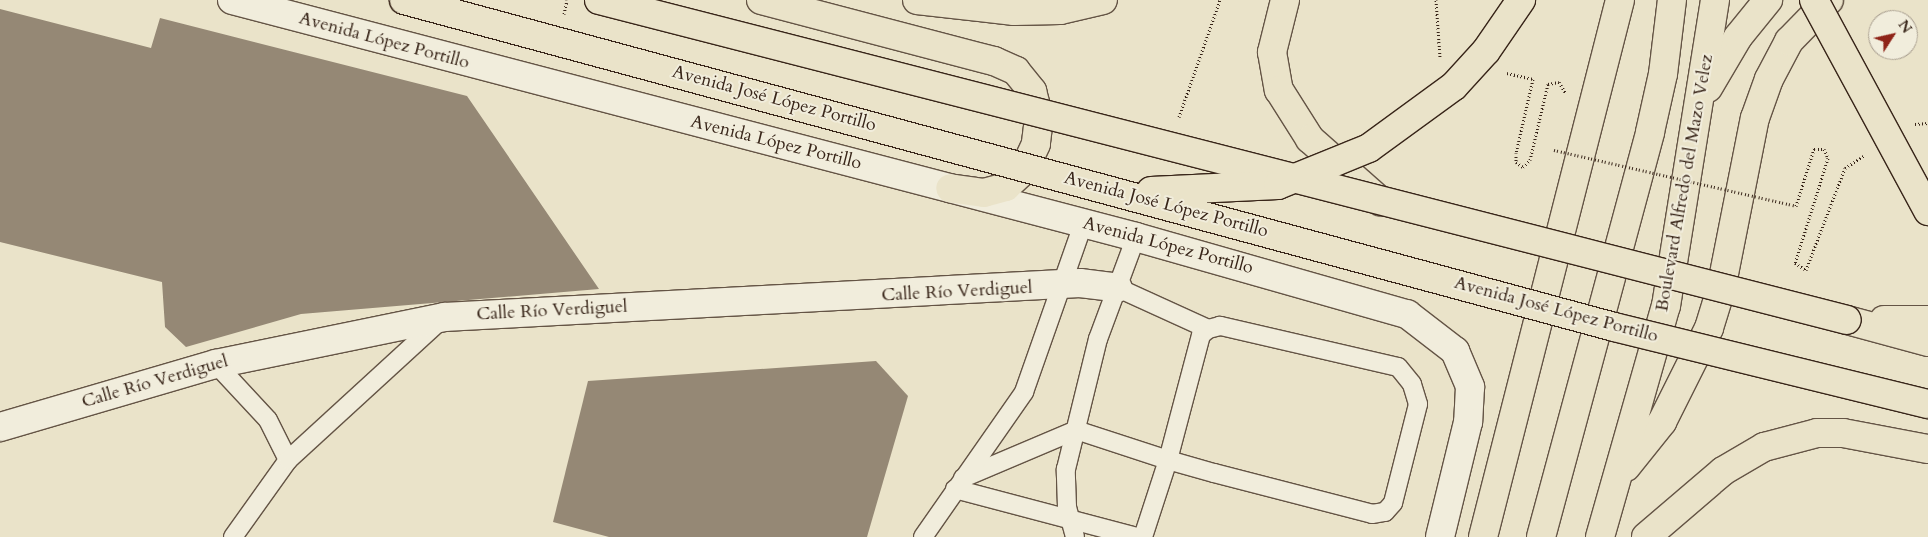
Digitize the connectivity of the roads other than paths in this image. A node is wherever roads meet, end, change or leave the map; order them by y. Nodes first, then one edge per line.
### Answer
1 (232, 0) edge
2 (404, 0) edge
3 (599, 0) edge
4 (761, 0) edge
5 (917, 0) edge
6 (1103, 0) edge
7 (1285, 0) edge
8 (1521, 0) edge
9 (1620, 0) edge
10 (1672, 0) edge
11 (1715, 0) edge
12 (1768, 0) edge
13 (1814, 0) edge
14 (1829, 0) edge
15 (1700, 103) junction
16 (950, 188) junction
17 (1114, 191) junction
18 (1380, 200) junction
19 (1928, 211) edge
20 (1083, 224) junction
21 (1136, 237) junction
22 (1061, 286) junction
23 (1118, 288) junction
24 (444, 316) junction
25 (1847, 320) junction
26 (1928, 320) edge
27 (1208, 329) junction
28 (1928, 342) edge
29 (216, 364) junction
30 (1928, 404) edge
31 (0, 427) edge
32 (1076, 430) junction
33 (1928, 449) edge
34 (288, 460) junction
35 (1168, 460) junction
36 (1620, 474) junction
37 (959, 484) junction
38 (1072, 529) edge
39 (233, 537) edge
40 (923, 537) edge
41 (1137, 537) edge
42 (1143, 537) edge
43 (1440, 537) edge
44 (1483, 537) edge
45 (1541, 537) edge
46 (1600, 537) edge
47 (1646, 537) edge

1 - 16 street, Avenida López Portillo
2 - 17 main road, Avenida José López Portillo, bridge
3 - 18 main road, bridge
4 - 16 main road
5 - 6 main road
7 - 18 main road, bridge
8 - 17 main road, bridge
9 - 44 main road
10 - 45 main road
11 - 15 main road, Boulevard Alfredo del Mazo Velez
12 - 15 main road
13 - 19 main road, bridge
14 - 36 main road
15 - 36 main road, Boulevard Alfredo del Mazo Velez
16 - 20 street, Avenida López Portillo
17 - 30 main road, Avenida José López Portillo, bridge
18 - 25 main road, bridge
20 - 21 street, Avenida López Portillo
20 - 22 lane
21 - 23 lane
21 - 43 street, Avenida López Portillo
22 - 23 street, Calle Río Verdiguel
22 - 24 street, Calle Río Verdiguel
22 - 37 lane
23 - 27 lane
23 - 32 lane
24 - 29 street, Calle Río Verdiguel
24 - 34 lane
25 - 26 main road
25 - 28 main road
27 - 35 lane
27 - 35 lane
29 - 31 street, Calle Río Verdiguel
29 - 34 lane
32 - 35 lane
32 - 37 lane
32 - 38 lane
33 - 47 main road
34 - 39 lane
35 - 42 lane
36 - 46 main road, Boulevard Alfredo del Mazo Velez
37 - 38 lane
37 - 40 lane
38 - 41 lane

